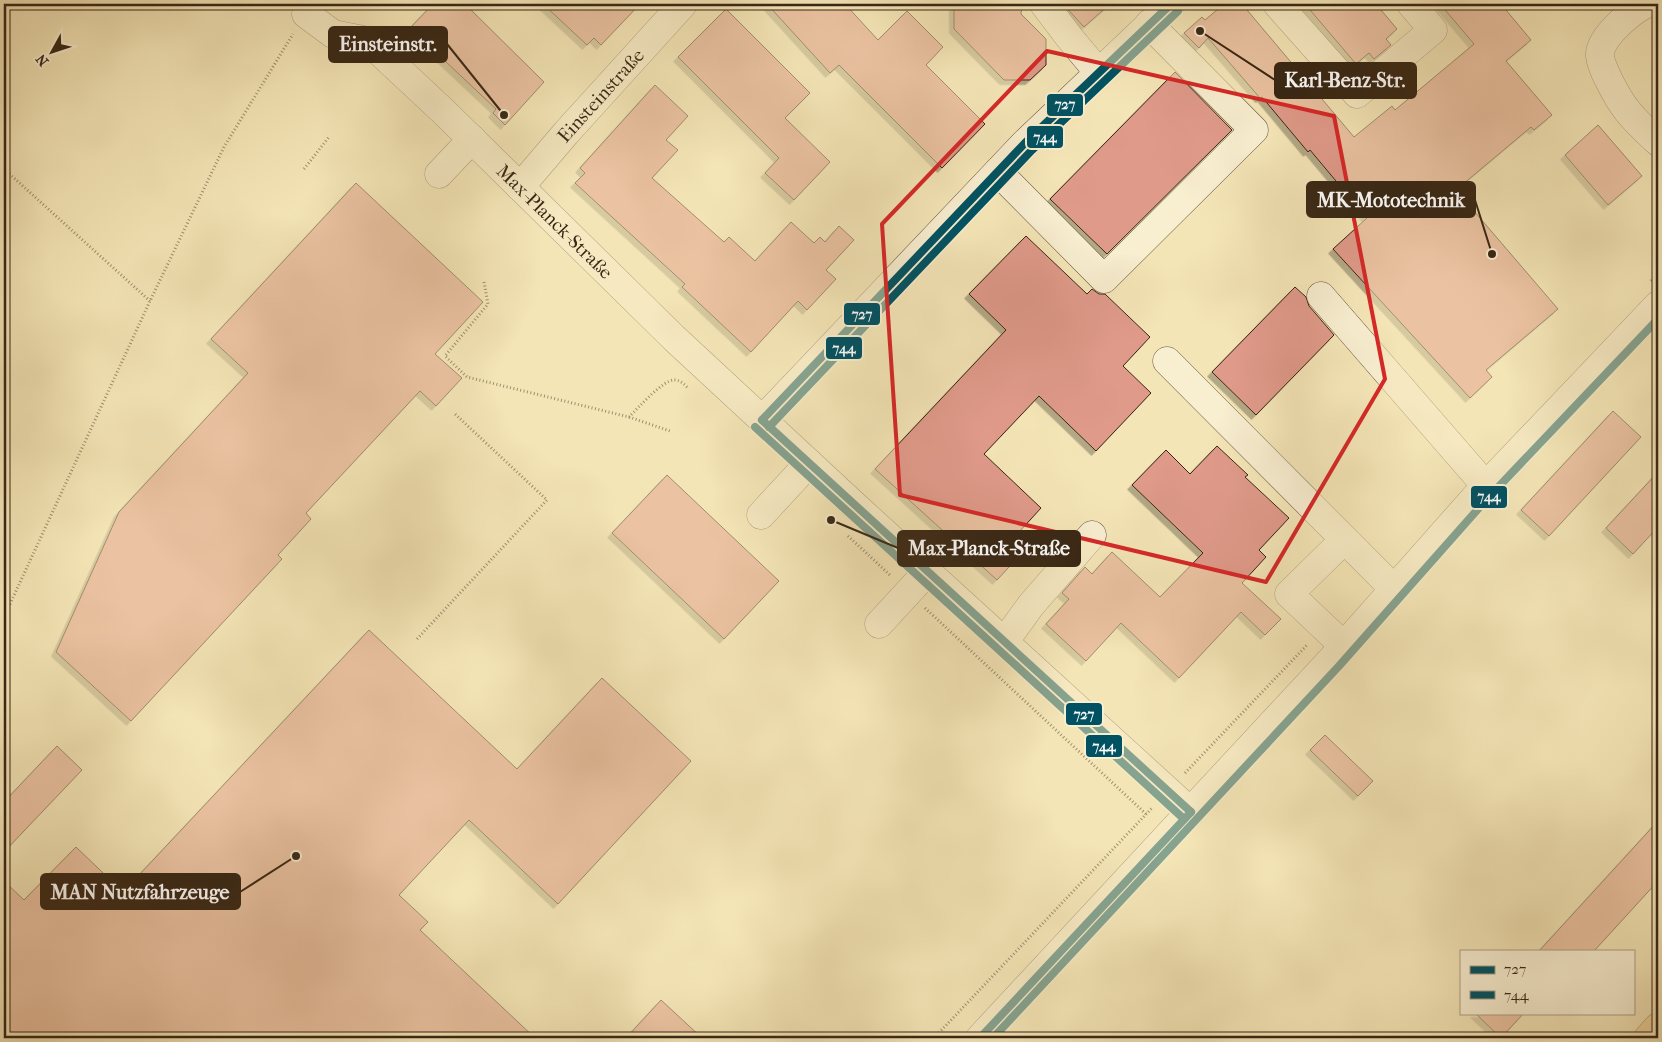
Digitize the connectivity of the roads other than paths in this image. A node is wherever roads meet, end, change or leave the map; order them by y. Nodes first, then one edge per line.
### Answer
1 (683, 4) edge
2 (1044, 4) edge
3 (1171, 4) edge
4 (1277, 4) edge
5 (1411, 4) edge
6 (1646, 4) edge
7 (306, 14) road end
8 (1149, 24) junction
9 (1099, 73) junction
10 (472, 139) junction
11 (1658, 142) edge
12 (998, 172) junction
13 (439, 174) dead end
14 (520, 187) junction
15 (1321, 296) dead end
16 (1652, 296) edge
17 (1168, 361) dead end
18 (762, 420) junction
19 (809, 463) junction
20 (1486, 486) junction
21 (761, 515) dead end
22 (1092, 535) dead end
23 (1344, 540) junction
24 (928, 571) junction
25 (1394, 589) junction
26 (878, 624) dead end
27 (1004, 641) junction
28 (1344, 646) junction
29 (1191, 812) junction
30 (1658, 1027) edge
31 (980, 1038) edge
32 (1648, 1038) edge

1 - 14 street, Einsteinstraße
2 - 9 street
3 - 8 street
4 - 5 street
6 - 11 street
7 - 10 street, Max-Planck-Straße
8 - 9 street
8 - 12 street
9 - 12 street
10 - 13 street
10 - 14 street, Max-Planck-Straße
12 - 18 street
14 - 18 street, Max-Planck-Straße
15 - 20 street
16 - 20 street
17 - 23 street
18 - 19 street, Max-Planck-Straße
19 - 21 street
19 - 24 street, Max-Planck-Straße
20 - 25 street
22 - 27 street
23 - 25 street
23 - 28 street
24 - 26 street
24 - 27 street, Max-Planck-Straße
25 - 28 street
27 - 29 street, Max-Planck-Straße
28 - 29 street
29 - 31 street
30 - 32 main road

